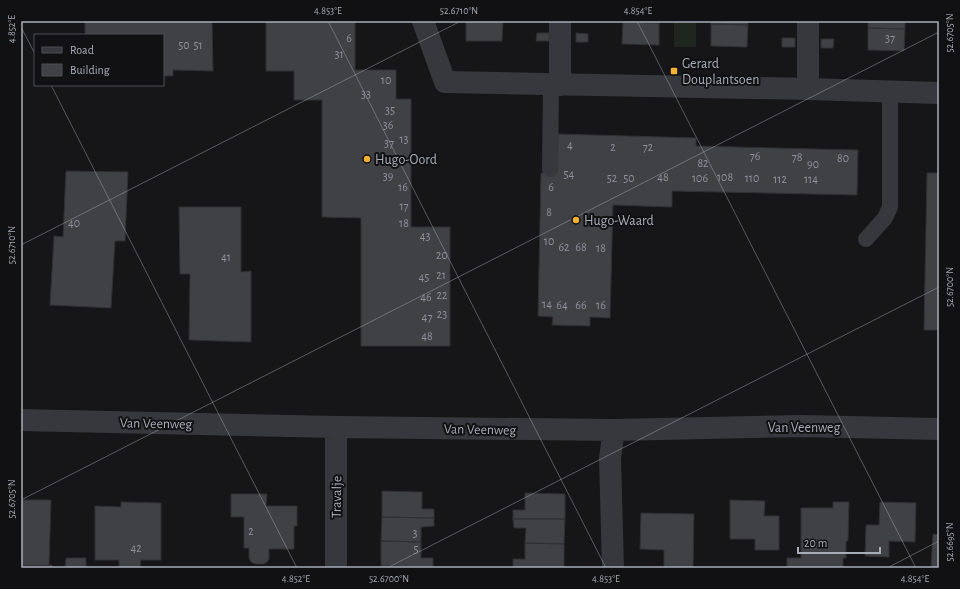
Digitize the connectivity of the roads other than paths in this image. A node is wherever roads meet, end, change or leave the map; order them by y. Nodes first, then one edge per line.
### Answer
1 (424, 21) edge
2 (560, 21) edge
3 (808, 21) edge
4 (555, 84) junction
5 (808, 89) junction
6 (890, 91) junction
7 (939, 92) edge
8 (550, 169) dead end
9 (866, 239) dead end
10 (21, 420) edge
11 (336, 427) junction
12 (939, 429) edge
13 (614, 430) junction
14 (336, 568) edge
15 (612, 568) edge

1 - 4 street
2 - 4 street
3 - 5 street
4 - 5 street
4 - 8 lane
5 - 6 street
6 - 7 street
6 - 9 lane
10 - 11 street, Van Veenweg
11 - 13 street, Van Veenweg
11 - 14 street, Travalje
12 - 13 street, Van Veenweg
13 - 15 street

